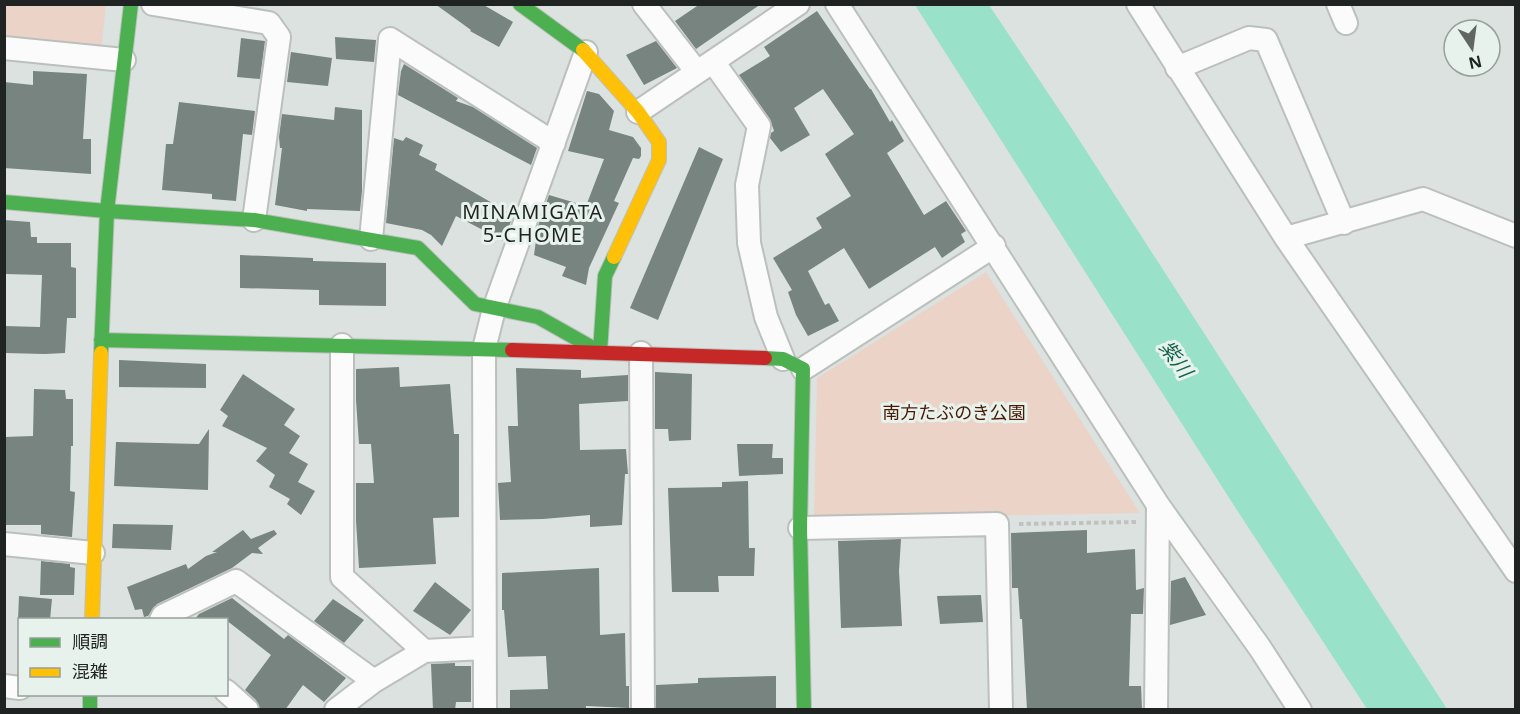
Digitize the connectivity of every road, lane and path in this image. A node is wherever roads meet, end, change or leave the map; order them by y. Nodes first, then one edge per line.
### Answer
1 (131, 4) edge
2 (153, 4) edge
3 (520, 4) edge
4 (644, 4) edge
5 (798, 4) edge
6 (837, 4) edge
7 (1138, 4) edge
8 (4, 48) edge
9 (586, 52) junction
10 (124, 60) junction
11 (706, 67) junction
12 (1177, 68) junction
13 (639, 112) junction
14 (554, 142) junction
15 (4, 202) edge
16 (107, 212) junction
17 (254, 220) junction
18 (1344, 223) junction
19 (1515, 236) edge
20 (1286, 238) junction
21 (371, 239) junction
22 (994, 246) junction
23 (494, 309) junction
24 (100, 340) junction
25 (342, 345) junction
26 (484, 349) junction
27 (600, 352) junction
28 (641, 353) junction
29 (793, 364) junction
30 (1158, 513) junction
31 (997, 524) junction
32 (800, 528) junction
33 (4, 544) edge
34 (93, 553) junction
35 (1515, 571) edge
36 (92, 618) edge
37 (162, 618) edge
38 (484, 648) junction
39 (424, 651) junction
40 (374, 681) junction
41 (228, 694) edge
42 (247, 710) edge
43 (336, 710) edge
44 (485, 710) edge
45 (643, 710) edge
46 (804, 710) edge
47 (1001, 710) edge
48 (1156, 710) edge
49 (1300, 710) edge

1 - 10 street
2 - 17 street
3 - 9 street
4 - 11 street
5 - 11 street
6 - 22 street
7 - 12 street
8 - 10 street
9 - 13 street
9 - 14 street
10 - 16 street
11 - 13 street
11 - 29 street
12 - 18 street
12 - 20 street
13 - 27 street
14 - 21 street
14 - 23 street
15 - 16 street
16 - 17 street
16 - 24 street
17 - 21 street
18 - 19 street
18 - 20 street
20 - 35 street
21 - 23 street
22 - 29 street
22 - 30 street
23 - 26 street
23 - 27 street
24 - 25 street
24 - 34 street
25 - 26 street
25 - 39 street
26 - 27 street
26 - 38 street
27 - 28 street
28 - 29 street
28 - 45 street
29 - 32 street
30 - 31 path
30 - 48 street
30 - 49 street
31 - 32 street
31 - 47 street
32 - 46 street
33 - 34 street
34 - 36 street
37 - 40 street
38 - 39 street
38 - 44 street
39 - 40 street
40 - 43 street
41 - 42 street

